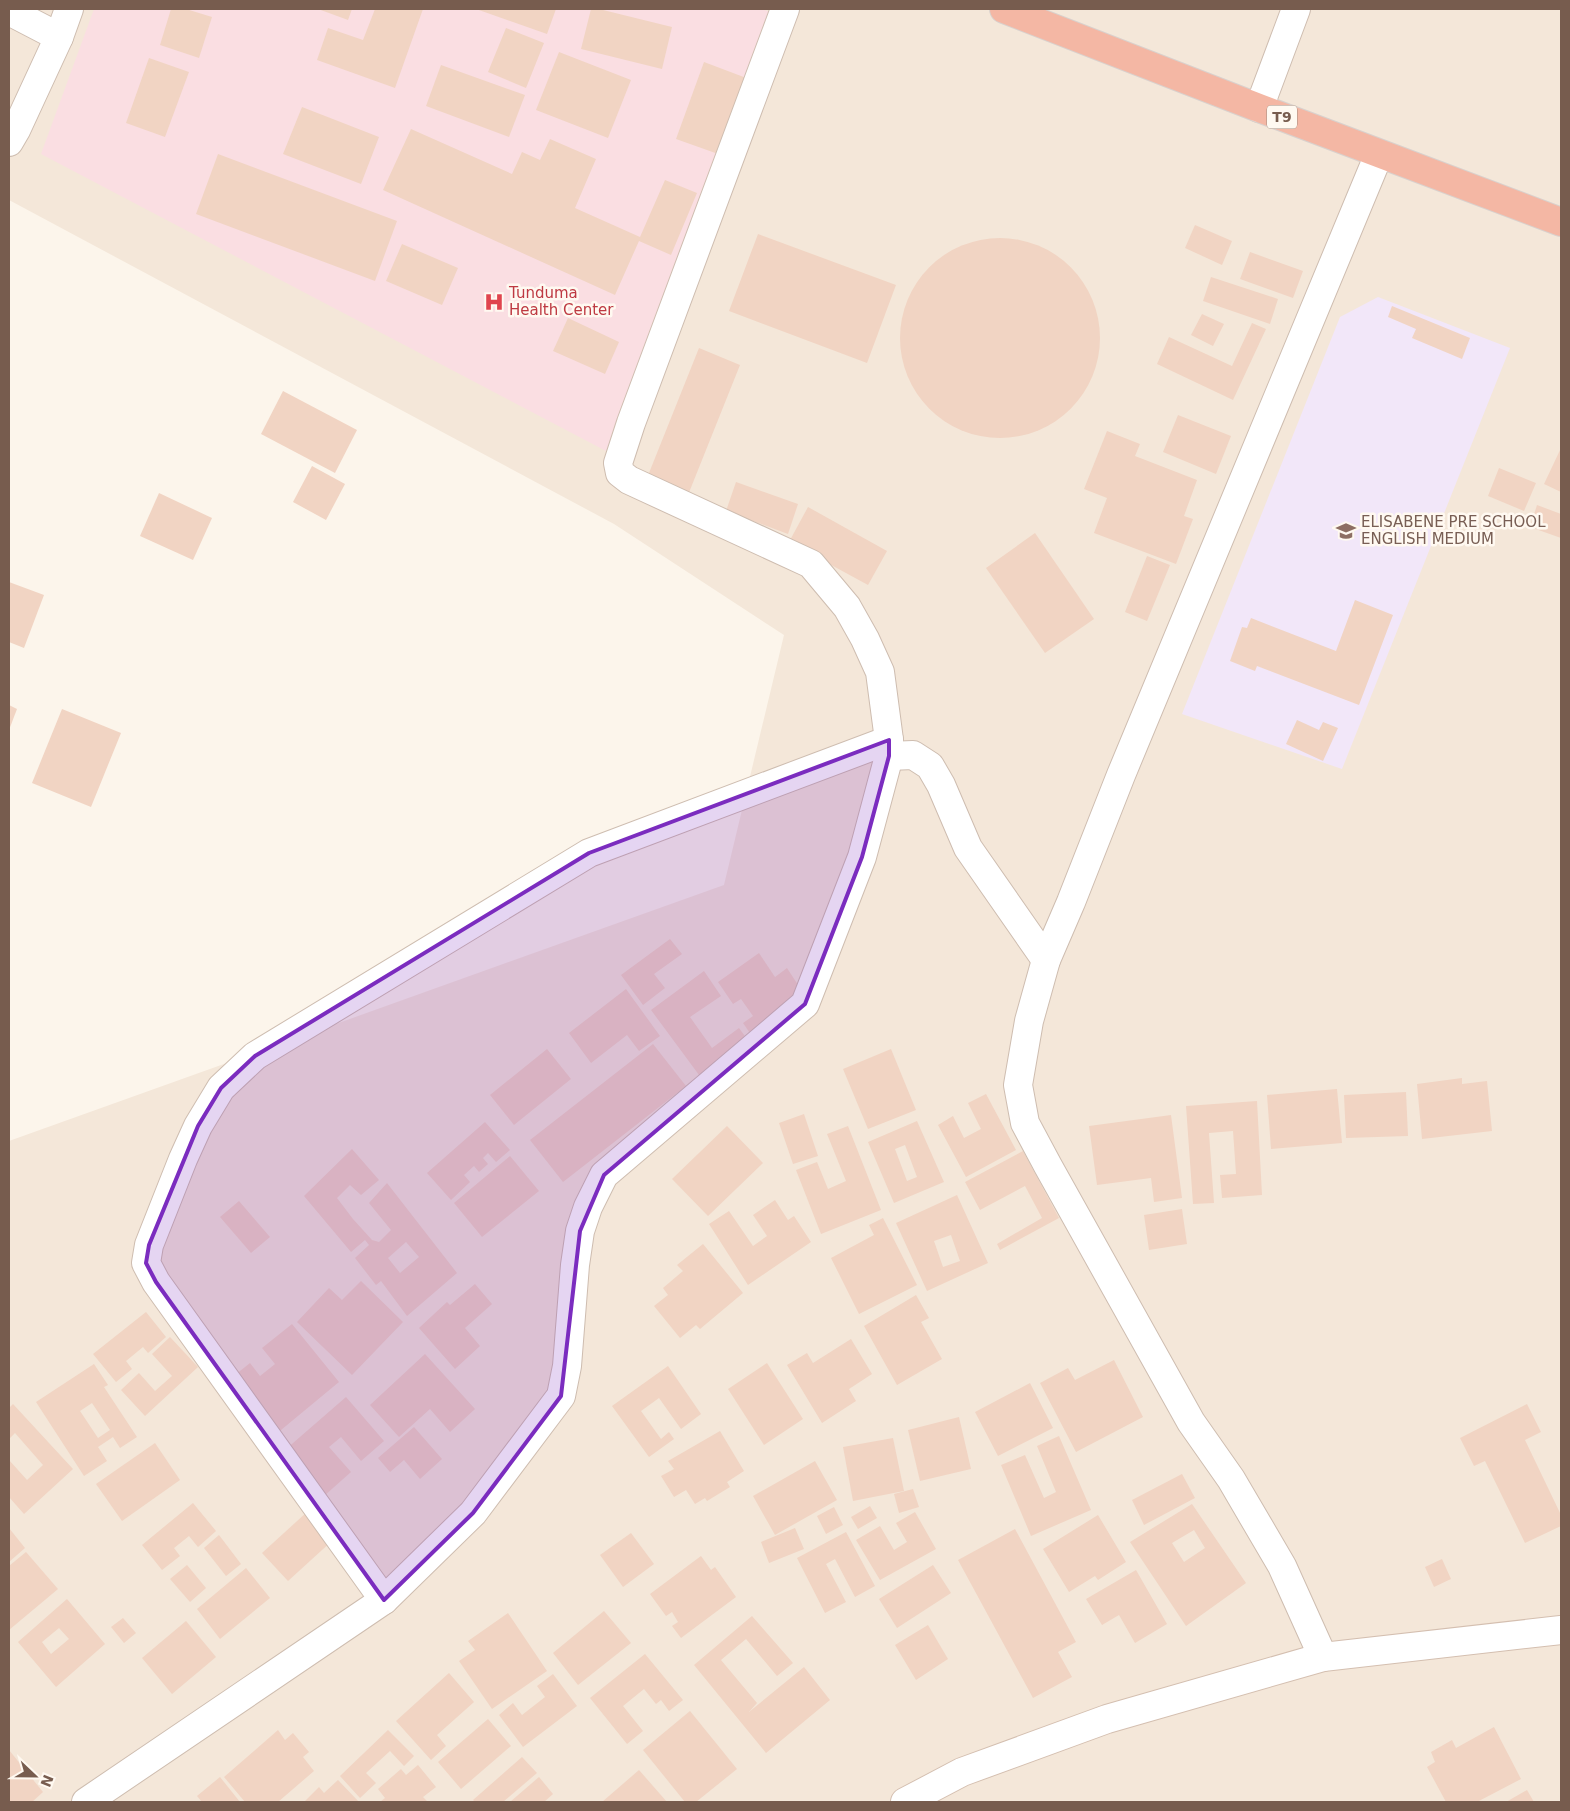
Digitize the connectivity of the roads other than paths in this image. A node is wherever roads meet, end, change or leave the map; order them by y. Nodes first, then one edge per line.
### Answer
1 (68, 9) edge
2 (784, 9) edge
3 (1004, 9) edge
4 (1296, 9) edge
5 (9, 11) edge
6 (59, 37) junction
7 (1258, 108) junction
8 (9, 142) edge
9 (1379, 154) junction
10 (1561, 222) edge
11 (889, 748) junction
12 (1046, 960) junction
13 (384, 1600) junction
14 (1561, 1630) edge
15 (1323, 1657) junction
16 (86, 1802) edge
17 (905, 1802) edge

1 - 6 street
2 - 11 street
3 - 7 highway, T9
4 - 7 street
5 - 6 street
6 - 8 street
7 - 9 highway, T9
9 - 10 highway, T9
9 - 12 street
11 - 12 street
11 - 13 street
11 - 13 street
12 - 15 street
13 - 16 street
14 - 15 street
15 - 17 street

